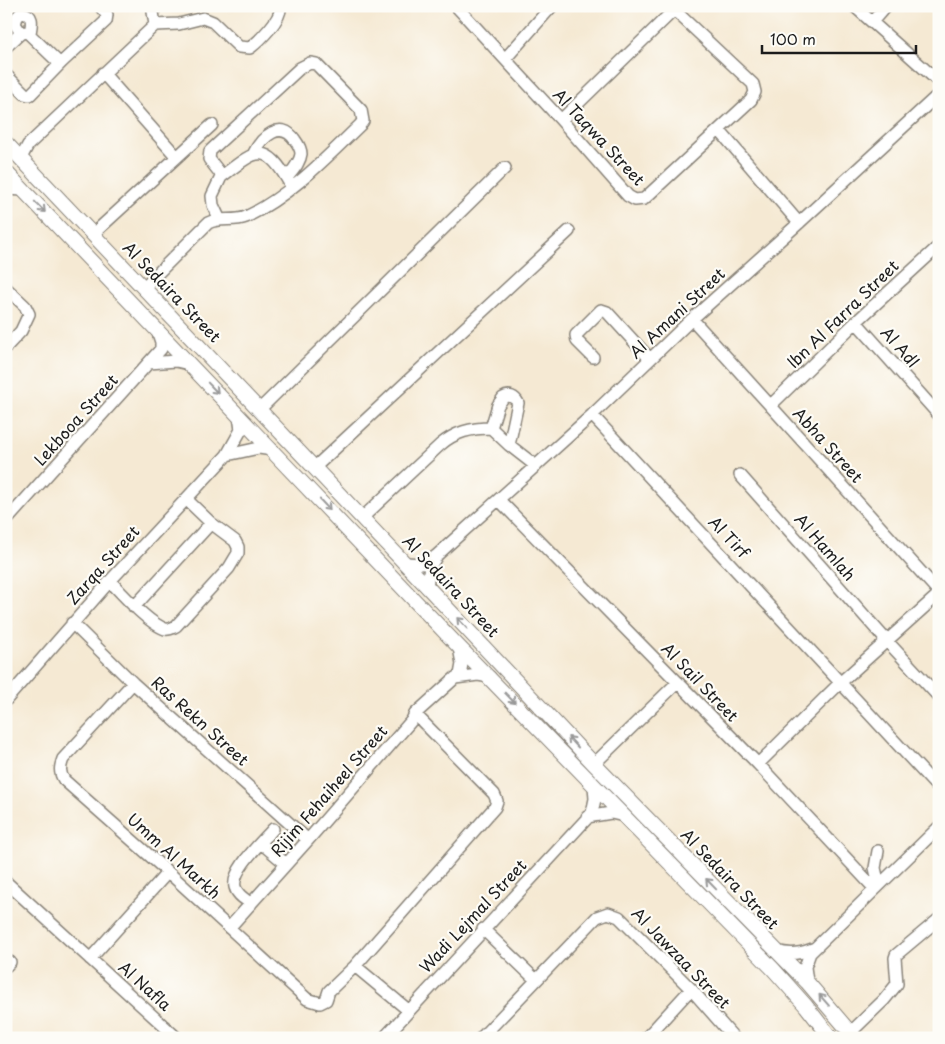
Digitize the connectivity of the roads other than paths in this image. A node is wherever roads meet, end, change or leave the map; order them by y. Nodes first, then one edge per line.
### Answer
1 (100, 6) edge
2 (154, 6) edge
3 (280, 6) edge
4 (456, 6) edge
5 (552, 6) edge
6 (854, 6) edge
7 (886, 6) edge
8 (672, 8) edge
9 (872, 22) junction
10 (154, 25) junction
11 (6, 47) edge
12 (505, 59) junction
13 (62, 62) junction
14 (103, 73) junction
15 (6, 75) edge
16 (939, 82) edge
17 (939, 94) edge
18 (561, 120) junction
19 (212, 125) dead end
20 (718, 130) junction
21 (13, 151) edge
22 (254, 153) junction
23 (177, 156) junction
24 (506, 168) dead end
25 (6, 172) edge
26 (221, 177) junction
27 (290, 183) junction
28 (6, 189) edge
29 (23, 190) junction
30 (220, 220) junction
31 (799, 224) junction
32 (569, 231) dead end
33 (93, 234) junction
34 (936, 253) edge
35 (6, 288) edge
36 (144, 288) junction
37 (692, 319) junction
38 (856, 322) junction
39 (157, 330) junction
40 (6, 347) edge
41 (593, 358) dead end
42 (650, 359) junction
43 (149, 363) junction
44 (190, 365) junction
45 (771, 406) junction
46 (259, 410) junction
47 (592, 414) junction
48 (239, 416) junction
49 (939, 416) edge
50 (491, 428) junction
51 (509, 445) junction
52 (273, 450) junction
53 (227, 455) junction
54 (536, 466) junction
55 (314, 468) junction
56 (740, 475) dead end
57 (186, 498) junction
58 (499, 500) junction
59 (362, 518) junction
60 (6, 521) edge
61 (211, 523) junction
62 (436, 556) junction
63 (405, 563) junction
64 (110, 582) junction
65 (427, 586) junction
66 (939, 593) edge
67 (134, 607) junction
68 (72, 623) junction
69 (886, 640) junction
70 (459, 647) junction
71 (490, 677) junction
72 (455, 678) junction
73 (678, 682) junction
74 (842, 682) junction
75 (133, 683) junction
76 (939, 697) edge
77 (6, 700) edge
78 (415, 714) junction
79 (594, 764) junction
80 (758, 764) junction
81 (594, 785) junction
82 (939, 789) edge
83 (625, 816) junction
84 (587, 817) junction
85 (939, 827) edge
86 (273, 830) dead end
87 (308, 840) junction
88 (262, 843) junction
89 (878, 851) dead end
90 (286, 864) junction
91 (168, 872) junction
92 (6, 882) edge
93 (877, 887) junction
94 (251, 904) junction
95 (939, 919) edge
96 (229, 928) junction
97 (483, 929) junction
98 (815, 948) junction
99 (776, 950) junction
100 (90, 959) junction
101 (354, 966) junction
102 (536, 980) junction
103 (807, 982) junction
104 (691, 989) junction
105 (408, 1010) junction
106 (853, 1035) edge
107 (177, 1038) edge
108 (384, 1038) edge
109 (481, 1038) edge
110 (646, 1038) edge
111 (734, 1038) edge
112 (831, 1038) edge

1 - 13 street
2 - 10 street
3 - 10 street
4 - 12 street, Al Taqwa Street
5 - 12 street
6 - 9 street
7 - 9 street
8 - 18 street
8 - 20 street, Al Taqwa Street
9 - 16 street
10 - 14 street, Al Sedaira Street
11 - 13 street
12 - 18 street, Al Taqwa Street
13 - 15 street
14 - 21 street, Al Sedaira Street
14 - 23 street
17 - 31 street, Al Amani Street
18 - 20 street, Al Taqwa Street
19 - 23 street
20 - 31 street
21 - 33 main road, Al Sedaira Street
22 - 26 street
22 - 27 street
22 - 27 street
23 - 33 street
24 - 46 street
25 - 29 main road, Al Sedaira Street
26 - 27 street
26 - 30 street
27 - 30 street
28 - 29 street
29 -> 39 main road, Al Sedaira Street
30 - 36 street
31 - 37 street, Al Amani Street
32 - 55 street
33 - 36 main road, Al Sedaira Street
34 - 38 street, Ibn Al Farra Street
35 - 40 street
36 - 46 main road, Al Sedaira Street
37 - 42 street, Al Amani Street
37 - 45 street, Abha Street
38 - 45 street, Ibn Al Farra Street
38 - 49 street, Al Adl
39 - 43 street, Lekbooa Street
39 - 44 main road, Al Sedaira Street
41 - 42 street
42 - 47 street, Al Amani Street
43 - 44 street
43 - 60 street, Lekbooa Street
44 -> 48 main road, Al Sedaira Street
45 - 66 street, Abha Street
46 - 55 main road, Al Sedaira Street
47 - 54 street, Al Amani Street
47 - 74 street, Al Tirf
48 - 52 main road, Al Sedaira Street
48 - 53 street, Zarqa Street
50 - 51 street
50 - 51 street
50 - 59 street
51 - 54 street
52 - 53 street
52 -> 70 main road, Al Sedaira Street
53 - 57 street, Zarqa Street
54 - 58 street, Al Amani Street
55 - 59 main road, Al Sedaira Street
56 - 69 street, Al Hamlah
57 - 61 street
57 - 64 street, Zarqa Street
58 - 62 street, Al Amani Street
58 - 73 street, Al Sail Street
59 - 63 main road, Al Sedaira Street
61 - 67 street
61 - 67 street
62 - 63 street, Al Amani Street
62 - 65 street, Al Amani Street
63 - 65 main road, Al Sedaira Street
64 - 67 street
64 - 68 street, Zarqa Street
79 -> 65 main road, Al Sedaira Street
66 - 69 street
68 - 75 street, Ras Rekn Street
68 - 77 street, Zarqa Street
69 - 74 street
69 - 76 street, Al Hamlah
70 - 71 main road, Al Sedaira Street
70 - 72 street
71 - 72 street
71 -> 81 main road, Al Sedaira Street
72 - 78 street, Rijim Fehaiheel Street
73 - 79 street
73 - 80 street, Al Sail Street
74 - 80 street
74 - 82 street, Al Tirf
75 - 87 street, Ras Rekn Street
75 - 91 street, Umm Al Markh
78 - 87 street, Rijim Fehaiheel Street
78 - 101 street, Umm Al Markh
99 -> 79 main road, Al Sedaira Street
80 - 93 street, Al Sail Street
81 - 83 main road, Al Sedaira Street
81 - 84 street, Wadi Lejmal Street
83 - 84 street
83 - 112 main road, Al Sedaira Street
84 - 97 street, Wadi Lejmal Street
85 - 93 street
86 - 88 street
87 - 90 street, Rijim Fehaiheel Street
88 - 90 street
88 - 94 street
89 - 93 street
90 - 94 street, Rijim Fehaiheel Street
91 - 96 street, Umm Al Markh
91 - 100 street
92 - 100 street, Al Nafla
93 - 98 street
94 - 96 street, Rijim Fehaiheel Street
95 - 106 street
96 - 101 street, Umm Al Markh
97 - 102 street
97 - 105 street, Wadi Lejmal Street
98 - 99 street
98 - 103 street
99 - 103 main road, Al Sedaira Street
100 - 107 street, Al Nafla
101 - 105 street
102 - 104 street, Al Jawzaa Street
102 - 109 street, Al Jawzaa Street
106 -> 103 main road, Al Sedaira Street
104 - 110 street
104 - 111 street, Al Jawzaa Street
105 - 108 street, Wadi Lejmal Street

